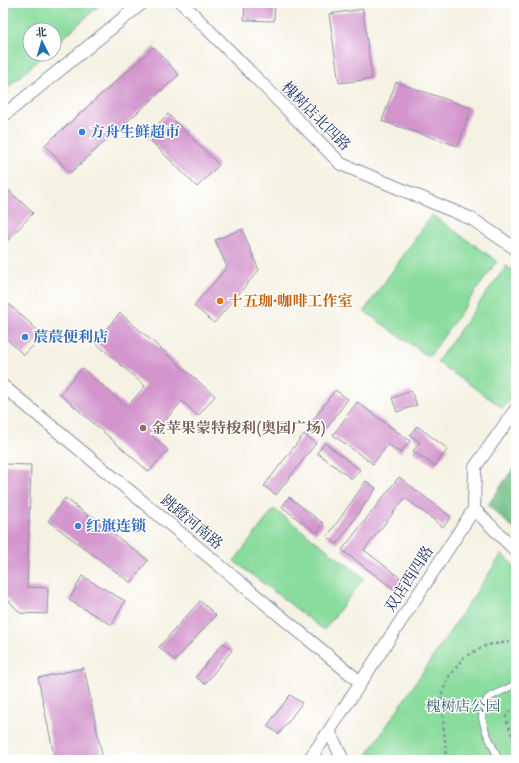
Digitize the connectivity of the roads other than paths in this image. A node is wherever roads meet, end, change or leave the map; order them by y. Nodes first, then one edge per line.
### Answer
1 (142, 3) edge
2 (182, 3) edge
3 (3, 116) edge
4 (516, 249) edge
5 (3, 386) edge
6 (516, 409) edge
7 (474, 509) junction
8 (516, 551) edge
9 (360, 682) junction
10 (516, 684) edge
11 (329, 731) junction
12 (309, 760) edge
13 (343, 760) edge
14 (499, 760) edge

1 - 3 street
2 - 4 street, 槐树店北四路
5 - 9 street, 跳蹬河南路
6 - 7 street
7 - 8 street
7 - 9 street, 双店西四路
9 - 11 street, 双店西四路
10 - 14 lane
11 - 12 street, 双店西四路
11 - 13 street

